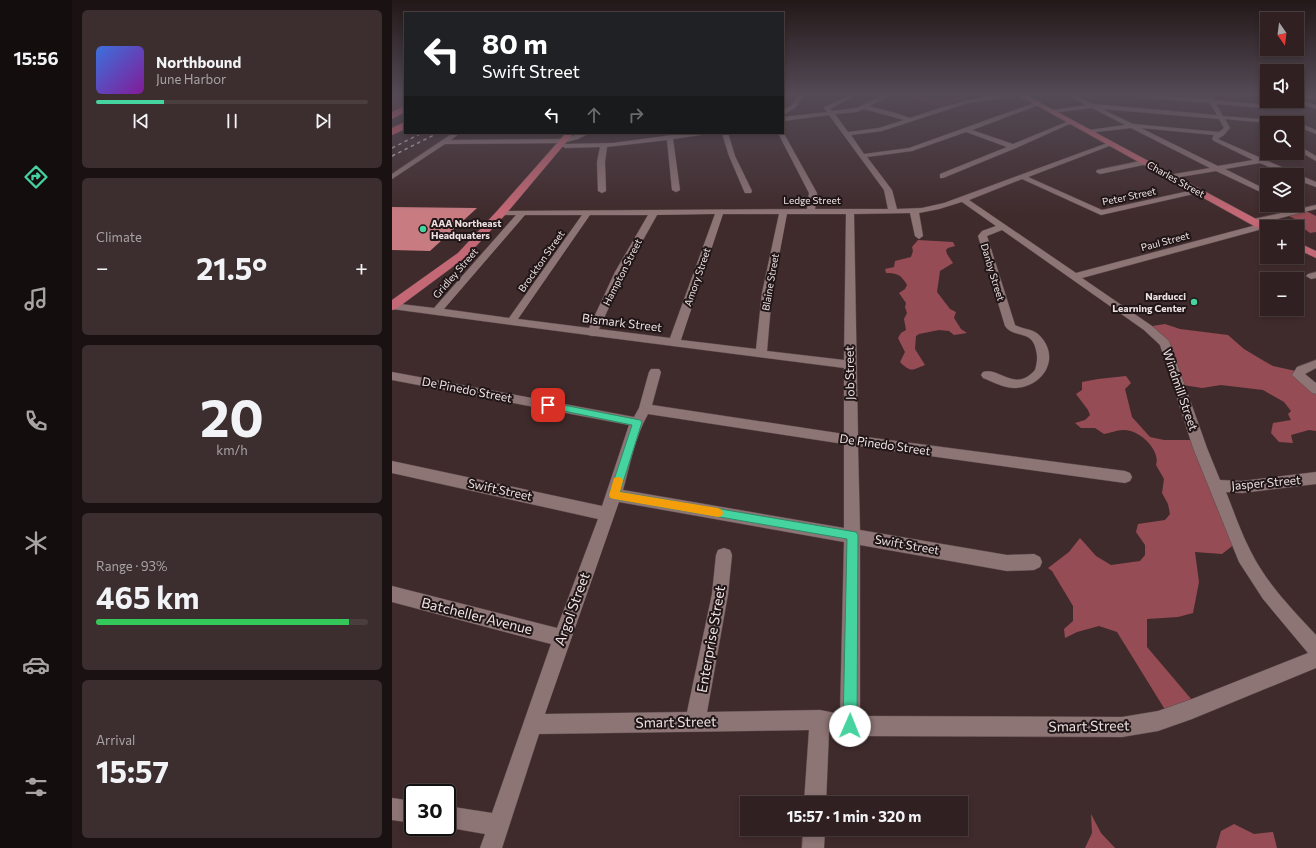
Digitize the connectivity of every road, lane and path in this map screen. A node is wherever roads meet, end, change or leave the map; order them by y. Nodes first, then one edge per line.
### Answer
1 (846, 134) edge
2 (1222, 134) edge
3 (455, 135) edge
4 (569, 135) edge
5 (584, 135) edge
6 (637, 135) edge
7 (689, 135) edge
8 (725, 135) edge
9 (782, 135) edge
10 (953, 135) edge
11 (979, 135) edge
12 (1042, 135) edge
13 (1094, 135) edge
14 (1149, 135) edge
15 (670, 138) junction
16 (444, 142) junction
17 (561, 144) junction
18 (626, 144) junction
19 (1110, 144) junction
20 (604, 145) junction
21 (1014, 147) junction
22 (1305, 152) joint
23 (862, 156) junction
24 (1316, 159) edge
25 (1261, 161) junction
26 (1145, 162) junction
27 (1218, 168) junction
28 (1277, 168) edge
29 (1100, 172) dead end
30 (943, 176) dead end
31 (392, 177) edge
32 (1023, 177) junction
33 (1171, 177) junction
34 (1304, 180) edge
35 (1316, 185) edge
36 (1260, 189) edge
37 (676, 190) dead end
38 (602, 191) dead end
39 (748, 191) dead end
40 (1198, 191) junction
41 (964, 200) junction
42 (1316, 206) edge
43 (1304, 209) edge
44 (914, 210) junction
45 (720, 211) junction
46 (784, 211) junction
47 (812, 211) junction
48 (850, 211) junction
49 (893, 211) junction
50 (523, 212) junction
51 (588, 212) junction
52 (654, 212) junction
53 (1294, 212) edge
54 (501, 213) junction
55 (1253, 222) junction
56 (1260, 226) edge
57 (1003, 227) junction
58 (1260, 229) edge
59 (919, 236) dead end
60 (1304, 249) edge
61 (1316, 255) edge
62 (1074, 277) junction
63 (392, 306) edge
64 (436, 312) junction
65 (512, 322) junction
66 (592, 333) junction
67 (674, 343) junction
68 (760, 354) junction
69 (1316, 364) edge
70 (850, 365) junction
71 (655, 372) dead end
72 (987, 375) dead end
73 (392, 376) edge
74 (1316, 390) edge
75 (641, 416) junction
76 (851, 440) junction
77 (392, 467) edge
78 (1125, 477) dead end
79 (1316, 478) edge
80 (1216, 486) junction
81 (614, 495) junction
82 (607, 514) junction
83 (852, 535) junction
84 (724, 556) dead end
85 (1034, 562) dead end
86 (392, 594) edge
87 (562, 638) junction
88 (1316, 649) edge
89 (1316, 659) edge
90 (820, 720) junction
91 (695, 721) junction
92 (533, 724) junction
93 (850, 726) junction
94 (815, 796) edge
95 (392, 809) edge
96 (404, 811) edge
97 (456, 818) edge
98 (499, 825) junction
99 (814, 836) edge
100 (491, 848) edge
101 (813, 848) edge

1 - 23 street
2 - 25 street
3 - 16 street
4 - 17 main road
5 - 17 street
6 - 18 street
7 - 15 street
8 - 39 street
9 - 47 street
10 - 23 street
11 - 21 street
12 - 21 street
13 - 19 main road, Charles Street
14 - 27 street
15 - 18 street
15 - 37 street
16 - 17 street
16 - 31 street
17 - 20 street
17 - 54 main road
18 - 20 street
19 - 26 main road, Charles Street
19 - 32 street, Ledge Street
20 - 38 street
21 - 30 street
22 - 24 street
22 - 25 street
23 - 49 street
25 - 27 street
25 - 28 street
26 - 29 street
26 - 33 main road, Charles Street
27 - 33 street
27 - 36 street
32 - 40 street, Peter Street
32 - 41 street, Ledge Street
33 - 40 main road, Charles Street
34 - 35 street
40 - 55 main road, Charles Street
41 - 44 street, Ledge Street
41 - 57 street, Windmill Street
42 - 43 street
44 - 49 street, Ledge Street
44 - 59 street
45 - 46 street, Ledge Street
45 - 52 street, Ledge Street
45 - 67 street, Amory Street
46 - 47 street, Ledge Street
46 - 68 street, Blaine Street
47 - 48 street, Ledge Street
48 - 49 street, Ledge Street
48 - 70 street, Job Street
50 - 51 street, Ledge Street
50 - 54 street, Ledge Street
50 - 64 street, Gridley Street
51 - 52 street, Ledge Street
51 - 65 street, Brockton Street
52 - 66 street, Hampton Street
53 - 55 street
54 - 63 main road
55 - 56 main road, Charles Street
57 - 62 street, Windmill Street
57 - 72 street, Danby Street
58 - 62 street, Paul Street
60 - 61 main road
62 - 80 street, Windmill Street
63 - 64 street, Bismark Street
64 - 65 street, Bismark Street
65 - 66 street, Bismark Street
66 - 67 street, Bismark Street
67 - 68 street, Bismark Street
68 - 70 street, Bismark Street
69 - 74 street
70 - 76 street, Job Street
71 - 75 street, Argol Street
73 - 75 street, De Pinedo Street
75 - 76 street, De Pinedo Street
75 - 81 street, Argol Street
76 - 78 street, De Pinedo Street
76 - 83 street, Job Street
77 - 82 street, Swift Street
79 - 80 street, Jasper Street
80 - 88 street, Windmill Street
81 - 82 street, Argol Street
81 - 83 street, Swift Street
82 - 87 street, Argol Street
83 - 85 street, Swift Street
83 - 93 street, Job Street
84 - 91 street, Enterprise Street
86 - 87 street, Batcheller Avenue
87 - 92 street, Argol Street
89 - 93 street, Smart Street
90 - 91 street, Smart Street
90 - 93 street, Smart Street
90 - 94 street
91 - 92 street, Smart Street
92 - 98 street, Argol Street
95 - 96 street
97 - 98 street
98 - 100 street, Argol Street
99 - 101 street

